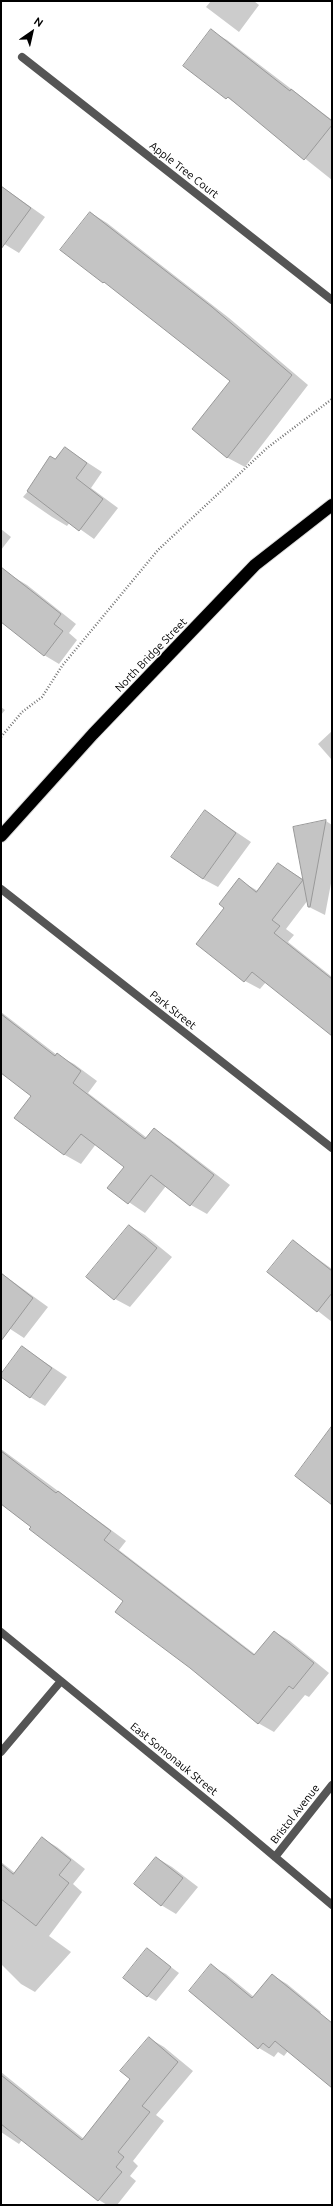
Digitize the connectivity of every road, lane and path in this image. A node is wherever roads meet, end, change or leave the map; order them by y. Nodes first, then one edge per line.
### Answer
1 (22, 57) dead end
2 (332, 300) edge
3 (332, 399) edge
4 (332, 505) edge
5 (1, 737) edge
6 (1, 836) edge
7 (1, 890) edge
8 (332, 1148) edge
9 (1, 1632) edge
10 (61, 1681) junction
11 (1, 1752) edge
12 (332, 1785) edge
13 (275, 1857) junction
14 (332, 1905) edge

1 - 2 street, Apple Tree Court
3 - 5 path
4 - 6 highway, North Bridge Street
7 - 8 street, Park Street
9 - 10 street, East Somonauk Street
10 - 11 street
10 - 13 street, East Somonauk Street
12 - 13 street, Bristol Avenue
13 - 14 street, East Somonauk Street

